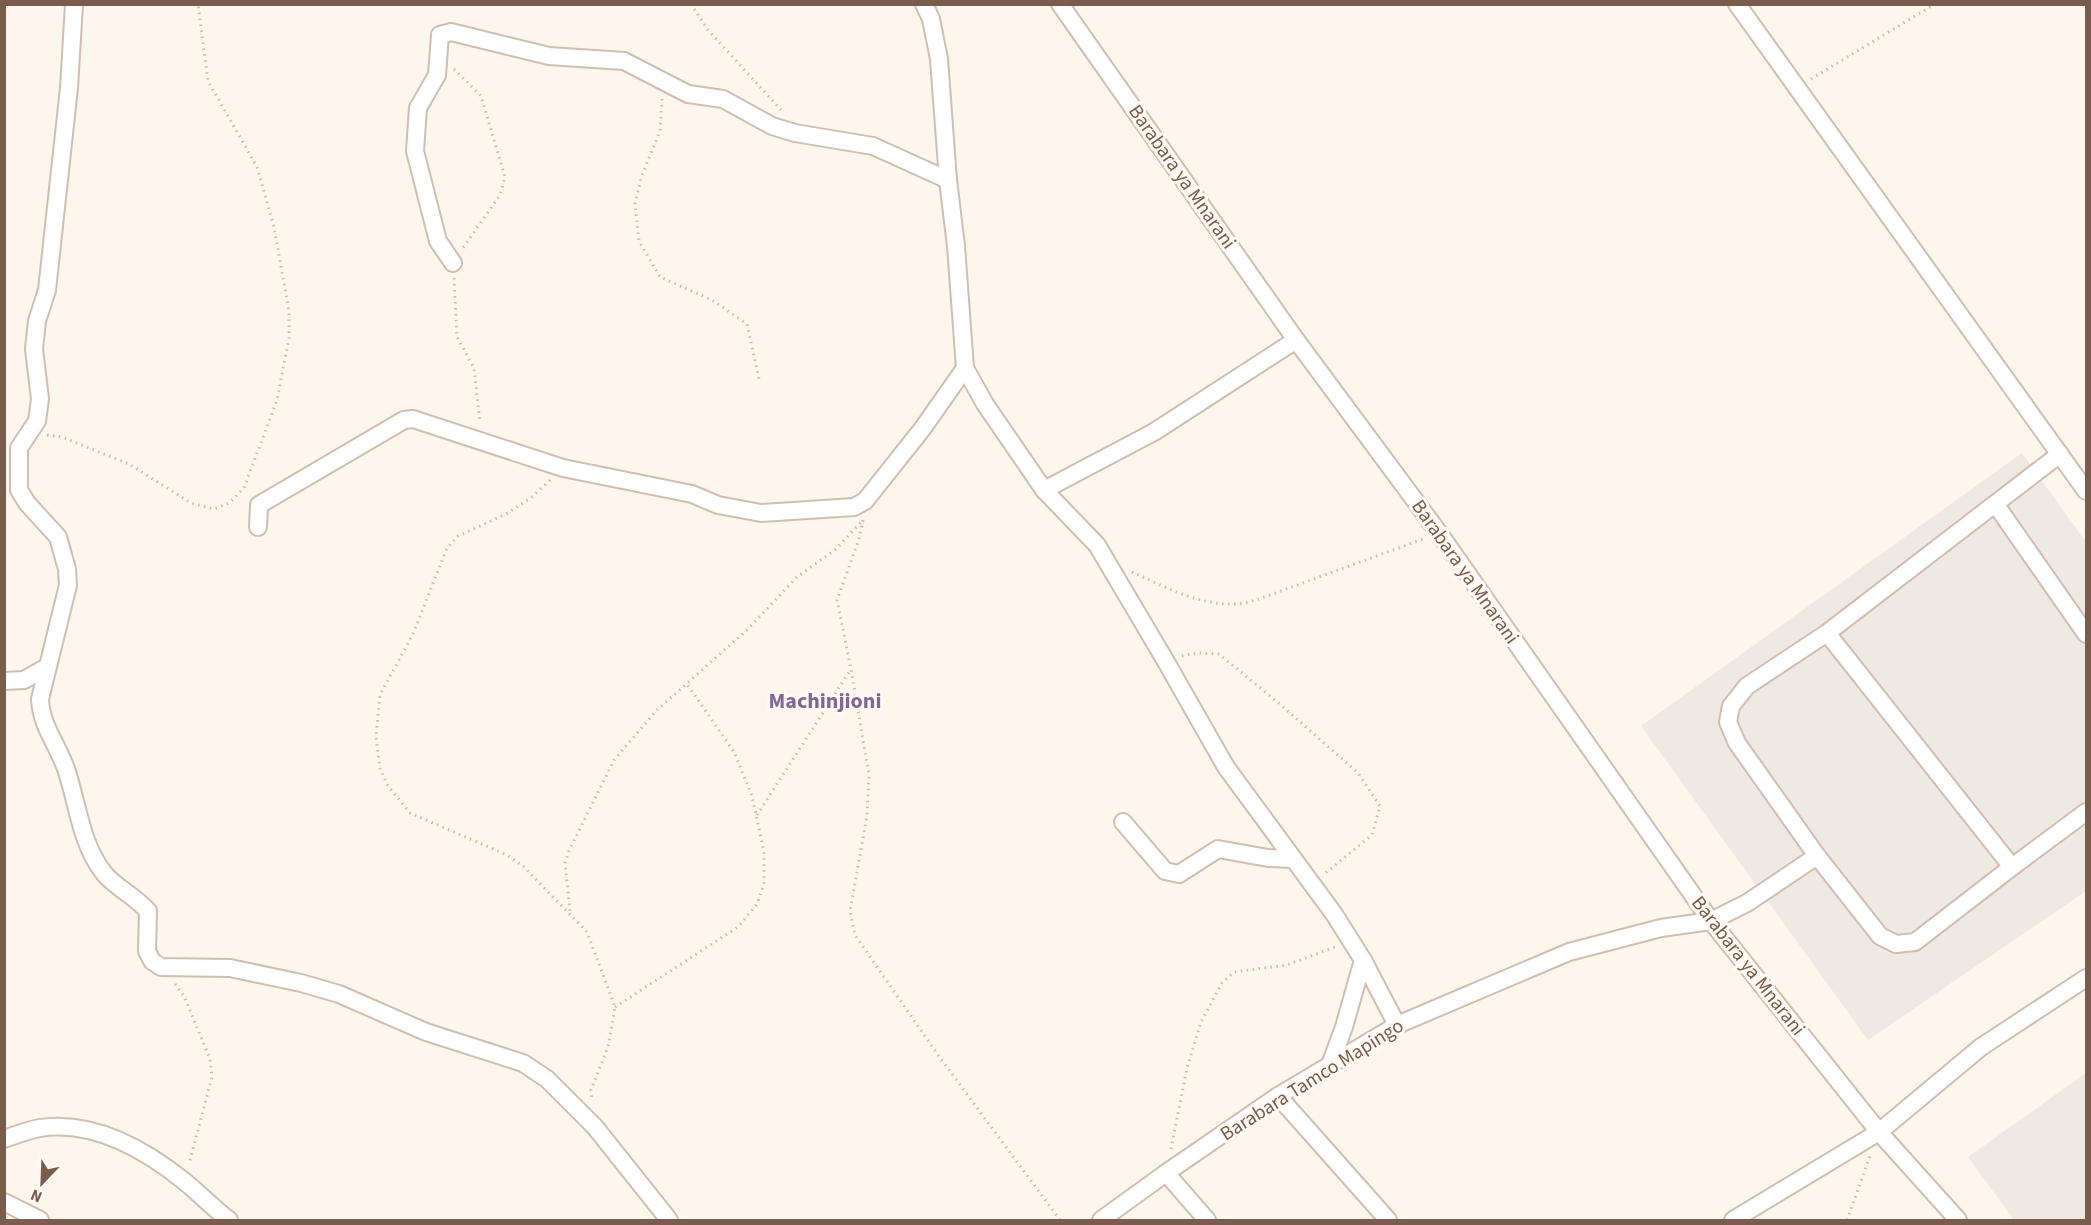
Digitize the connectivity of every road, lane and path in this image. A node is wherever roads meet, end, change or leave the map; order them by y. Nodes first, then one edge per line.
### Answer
1 (74, 4) edge
2 (198, 4) edge
3 (691, 4) edge
4 (924, 4) edge
5 (1060, 4) edge
6 (1737, 4) edge
7 (1935, 4) edge
8 (437, 52) junction
9 (658, 79) junction
10 (1797, 88) junction
11 (795, 133) junction
12 (948, 180) junction
13 (453, 263) junction
14 (1296, 340) junction
15 (965, 368) junction
16 (759, 379) dead end
17 (31, 433) junction
18 (479, 440) junction
19 (2060, 454) junction
20 (563, 468) junction
21 (1044, 490) junction
22 (2086, 491) edge
23 (865, 501) junction
24 (1996, 505) junction
25 (863, 520) junction
26 (258, 527) dead end
27 (1439, 533) junction
28 (1128, 570) dead end
29 (1827, 633) junction
30 (2086, 634) edge
31 (1165, 660) junction
32 (47, 667) junction
33 (851, 669) junction
34 (4, 681) edge
35 (687, 684) junction
36 (2086, 812) edge
37 (756, 816) junction
38 (1123, 822) dead end
39 (1817, 856) junction
40 (1293, 859) junction
41 (2012, 867) junction
42 (1312, 885) junction
43 (570, 913) junction
44 (1711, 921) junction
45 (1350, 940) junction
46 (1363, 960) junction
47 (161, 967) junction
48 (2086, 978) edge
49 (615, 1007) junction
50 (1397, 1025) junction
51 (1330, 1065) junction
52 (1278, 1096) junction
53 (595, 1127) junction
54 (1879, 1132) junction
55 (4, 1139) edge
56 (1166, 1173) junction
57 (183, 1180) junction
58 (4, 1202) edge
59 (40, 1221) edge
60 (229, 1221) edge
61 (669, 1221) edge
62 (1060, 1221) edge
63 (1101, 1221) edge
64 (1207, 1221) edge
65 (1388, 1221) edge
66 (1733, 1221) edge
67 (1846, 1221) edge
68 (1958, 1221) edge

1 - 17 street
2 - 17 path
3 - 11 path
4 - 12 street
5 - 14 street, Barabara ya Mnarani
6 - 10 street
7 - 10 path
8 - 9 street
8 - 13 street
8 - 13 path
9 - 11 street
9 - 16 path
10 - 19 street
11 - 12 street
12 - 15 street
13 - 18 path
14 - 21 street
14 - 27 street, Barabara ya Mnarani
15 - 21 street
15 - 23 street
17 - 32 street
18 - 20 street
18 - 26 street
19 - 22 street
19 - 24 street
20 - 23 street
20 - 43 path
21 - 31 street
23 - 25 path
24 - 29 street
24 - 30 street
25 - 33 path
25 - 35 path
27 - 28 path
27 - 44 street, Barabara ya Mnarani
29 - 39 street
29 - 41 street
31 - 40 street
31 - 42 path
32 - 34 street
32 - 47 street
33 - 37 path
33 - 62 path
35 - 37 path
35 - 43 path
36 - 41 street
37 - 49 path
38 - 40 street
39 - 41 street
39 - 44 street, Barabara Tamco Mapingo
40 - 42 street
42 - 45 street
43 - 49 path
44 - 50 street, Barabara Tamco Mapingo
44 - 54 street, Barabara ya Mnarani
45 - 46 street
45 - 56 path
46 - 50 street
46 - 51 street
47 - 53 street
47 - 57 path
48 - 54 street
49 - 53 path
50 - 51 street, Barabara Tamco Mapingo
51 - 52 street, Barabara Tamco Mapingo
52 - 56 street, Barabara Tamco Mapingo
52 - 65 street
53 - 61 street
54 - 66 street
54 - 67 path
54 - 68 street, Barabara ya Mnarani
55 - 57 street
56 - 63 street, Barabara Tamco Mapingo
56 - 64 street
57 - 60 street
58 - 59 street

